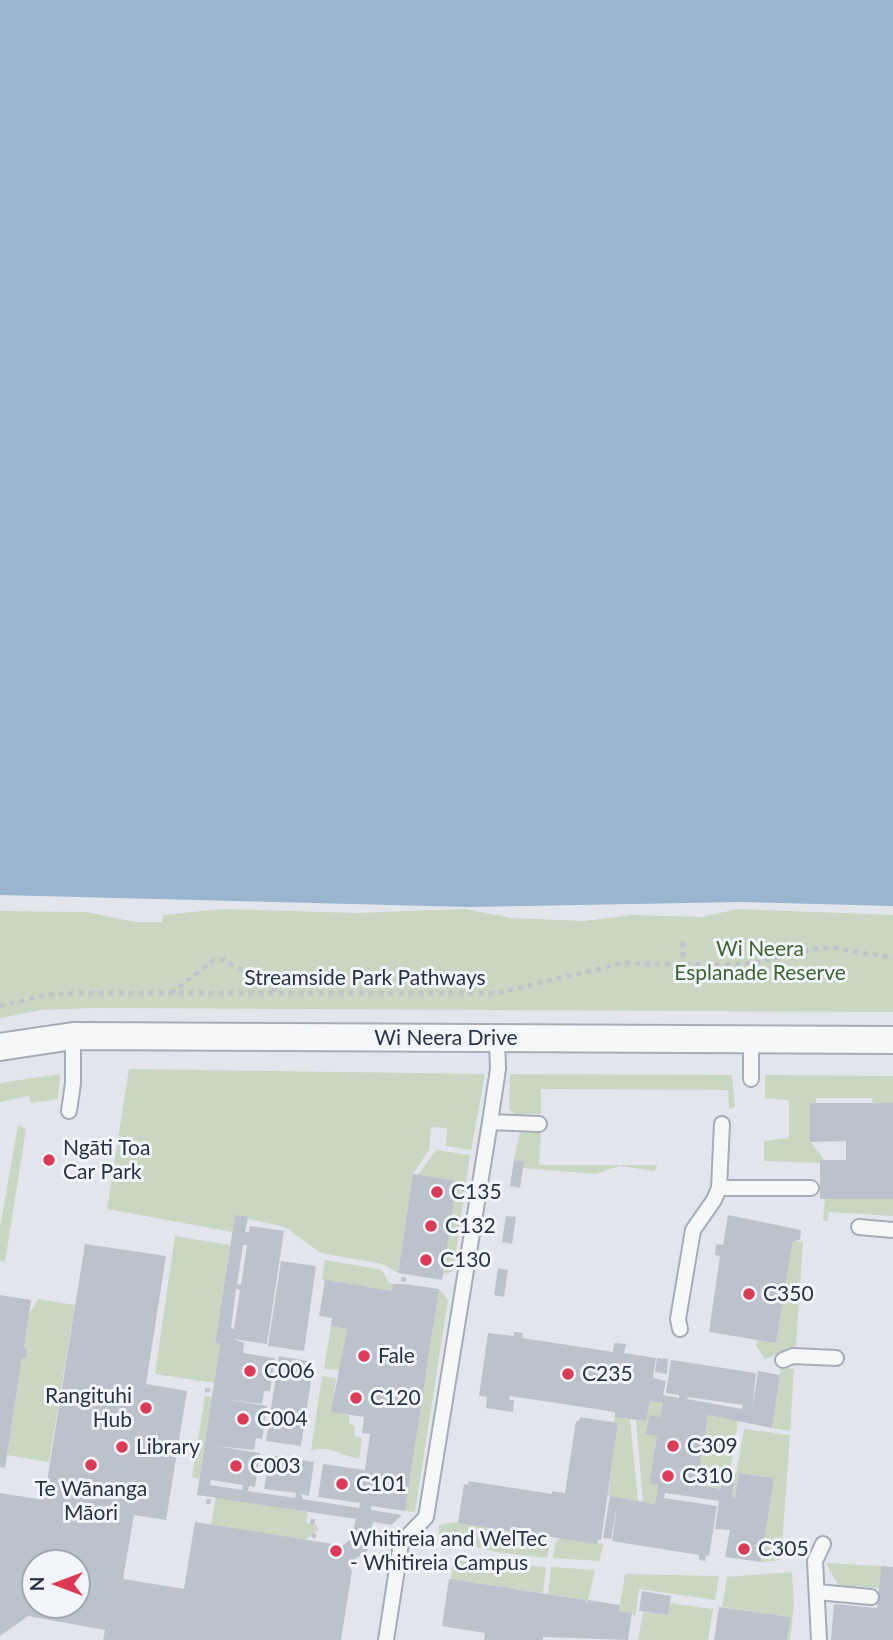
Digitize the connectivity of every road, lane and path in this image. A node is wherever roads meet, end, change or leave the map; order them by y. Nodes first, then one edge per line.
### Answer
1 (683, 942) dead end
2 (893, 958) edge
3 (683, 964) junction
4 (170, 993) junction
5 (283, 993) junction
6 (0, 1006) edge
7 (73, 1036) junction
8 (497, 1038) junction
9 (751, 1039) junction
10 (893, 1040) edge
11 (0, 1046) edge
12 (751, 1079) dead end
13 (69, 1111) dead end
14 (490, 1122) junction
15 (539, 1124) dead end
16 (722, 1124) dead end
17 (719, 1188) junction
18 (811, 1188) dead end
19 (859, 1227) dead end
20 (893, 1230) edge
21 (680, 1329) dead end
22 (836, 1358) dead end
23 (783, 1360) dead end
24 (205, 1390) dead end
25 (213, 1391) dead end
26 (209, 1497) dead end
27 (208, 1504) dead end
28 (314, 1515) dead end
29 (312, 1524) dead end
30 (823, 1544) dead end
31 (817, 1592) junction
32 (871, 1597) dead end
33 (386, 1640) edge
34 (818, 1640) edge

1 - 3 path
2 - 3 path, Streamside Park Pathways
3 - 5 path, Streamside Park Pathways
4 - 5 path, Streamside Park Pathways
4 - 5 path
4 - 6 path, Streamside Park Pathways
7 - 8 street, Wi Neera Drive
7 - 11 street, Wi Neera Drive
7 - 13 lane
8 - 9 street, Wi Neera Drive
8 - 14 lane
9 - 10 street, Wi Neera Drive
9 - 12 lane
14 - 15 lane
14 - 33 lane
16 - 17 lane
17 - 18 lane
17 - 21 lane
19 - 20 lane
22 - 23 lane
24 - 25 path
26 - 27 path
28 - 29 path
30 - 31 lane
31 - 32 lane
31 - 34 lane

